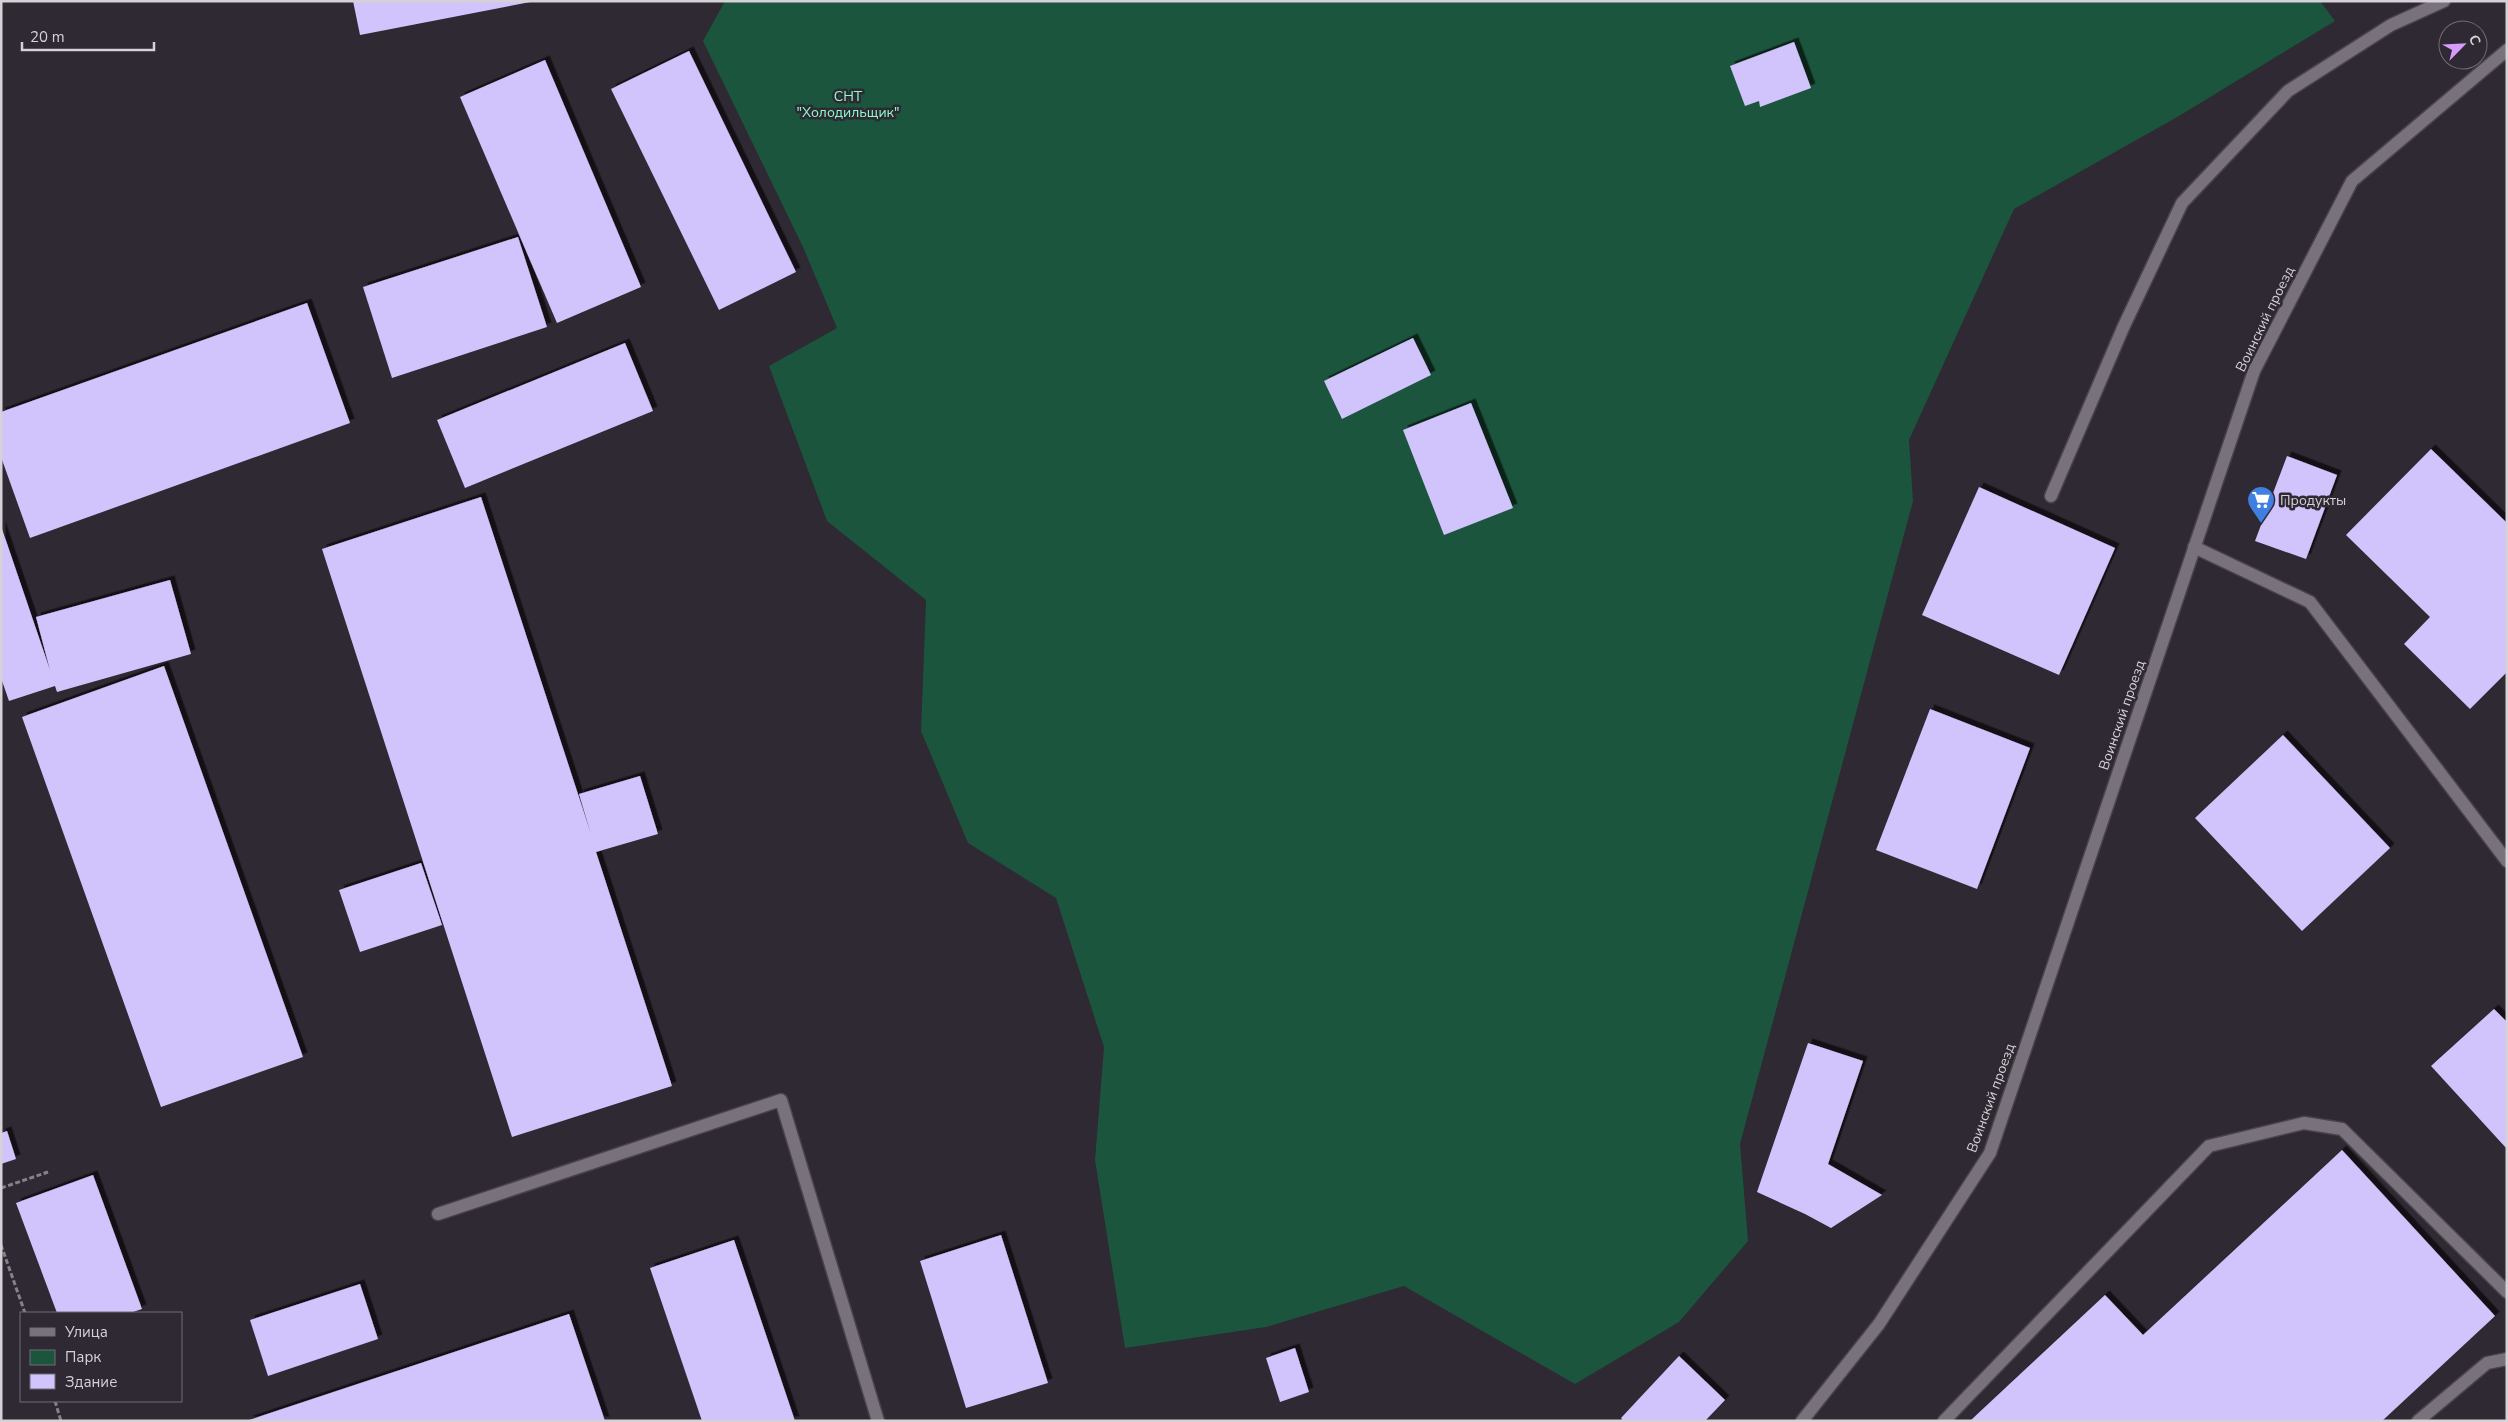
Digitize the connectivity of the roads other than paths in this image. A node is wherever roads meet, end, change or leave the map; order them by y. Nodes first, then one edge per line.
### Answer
1 (2444, 1) edge
2 (2507, 50) edge
3 (2051, 496) dead end
4 (2194, 547) junction
5 (2507, 861) edge
6 (438, 1214) dead end
7 (2507, 1292) edge
8 (2507, 1360) edge
9 (878, 1421) edge
10 (1802, 1421) edge
11 (1944, 1421) edge
12 (2418, 1421) edge

1 - 3 street
2 - 4 street, Воинский проезд
4 - 5 street
4 - 10 street, Воинский проезд
6 - 9 street
7 - 11 street
8 - 12 street

